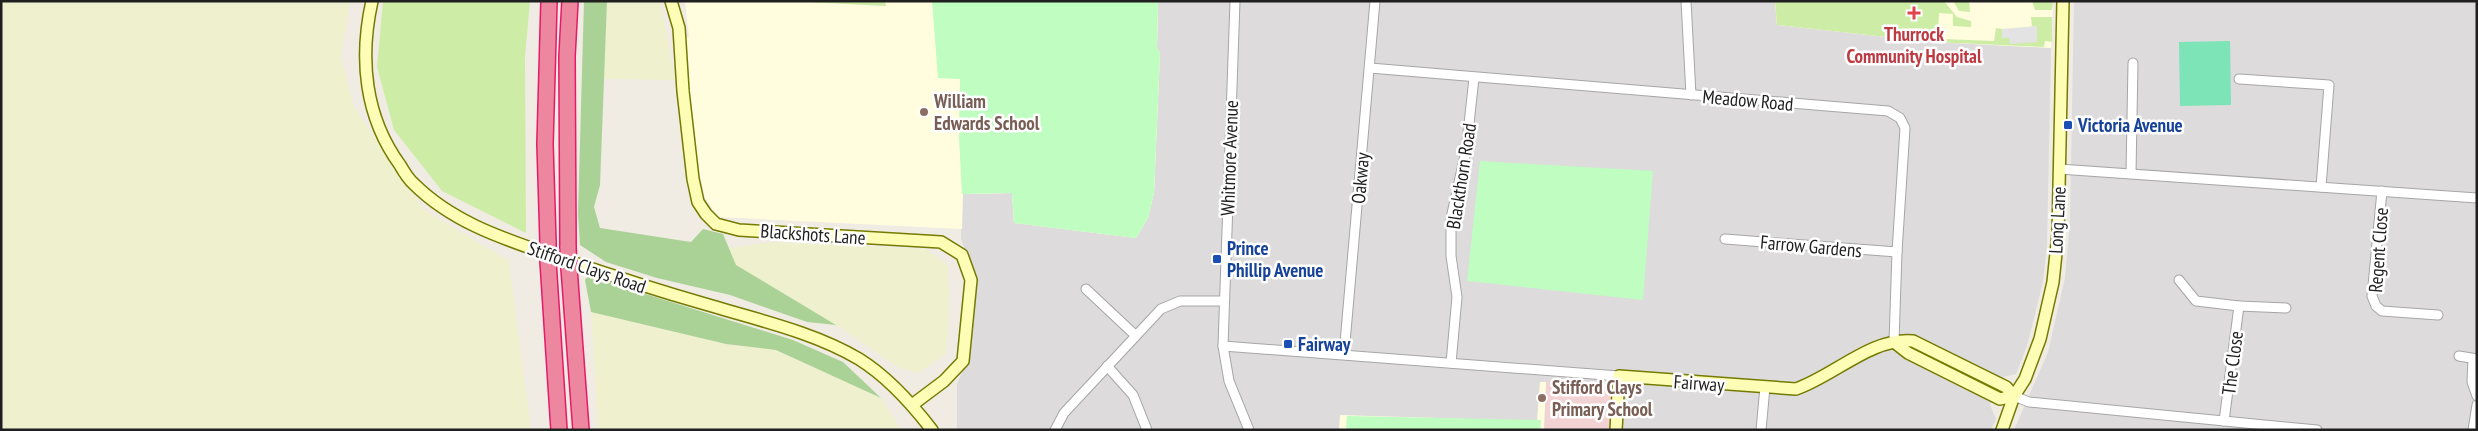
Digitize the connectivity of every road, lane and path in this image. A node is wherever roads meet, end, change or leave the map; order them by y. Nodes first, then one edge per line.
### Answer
1 (372, 1) edge
2 (549, 1) edge
3 (570, 1) edge
4 (671, 1) edge
5 (1235, 1) edge
6 (1375, 1) edge
7 (1686, 1) edge
8 (2063, 1) edge
9 (2133, 63) dead end
10 (1370, 68) junction
11 (1474, 78) junction
12 (2239, 79) dead end
13 (1691, 95) junction
14 (2059, 169) junction
15 (2131, 173) junction
16 (2321, 187) junction
17 (2382, 190) junction
18 (2477, 198) edge
19 (1725, 239) dead end
20 (1896, 252) junction
21 (2178, 280) dead end
22 (1086, 289) dead end
23 (1224, 301) junction
24 (2239, 306) junction
25 (2286, 308) dead end
26 (2438, 315) dead end
27 (1135, 335) junction
28 (1894, 342) junction
29 (1223, 346) junction
30 (1344, 354) junction
31 (2460, 356) dead end
32 (2475, 359) edge
33 (1450, 363) junction
34 (1108, 366) junction
35 (1619, 376) junction
36 (1765, 387) junction
37 (2014, 396) junction
38 (2477, 396) edge
39 (912, 405) junction
40 (2477, 405) edge
41 (2224, 421) junction
42 (559, 430) edge
43 (581, 430) edge
44 (932, 430) edge
45 (1055, 430) edge
46 (1147, 430) edge
47 (1249, 430) edge
48 (1616, 430) edge
49 (1761, 430) edge
50 (2002, 430) edge
51 (2317, 430) edge
52 (2473, 430) edge

1 - 39 street, Stifford Clays Road
2 - 42 highway, bridge
3 - 43 highway, bridge
4 - 39 street, Blackshots Lane
5 - 23 street, Whitmore Avenue
6 - 10 street, Oakway
7 - 13 street
8 - 14 street, Long Lane
9 - 15 street
10 - 11 street, Meadow Road
10 - 30 street, Oakway
11 - 13 street, Meadow Road
11 - 33 street, Blackthorn Road
12 - 16 street
13 - 20 street, Meadow Road
14 - 15 street
14 - 37 street, Long Lane
15 - 16 street
16 - 17 street
17 - 18 street
17 - 26 street, Regent Close
19 - 20 street, Farrow Gardens
20 - 28 street, Meadow Road
21 - 24 street, The Close
22 - 27 street
23 - 27 street
23 - 29 street, Whitmore Avenue
24 - 25 street, The Close
24 - 41 street, The Close
27 - 34 street
28 - 36 street, Fairway
28 - 37 street
29 - 30 street, Fairway
29 - 47 street, Whitmore Avenue
30 - 33 street, Fairway
31 - 32 street
32 - 38 street
33 - 35 street, Fairway
34 - 45 street
34 - 46 street
35 - 36 street, Fairway
35 - 48 street
36 - 49 street
37 - 41 street
37 - 50 street, Long Lane
39 - 44 street, Stifford Clays Road
40 - 52 street
41 - 51 street

